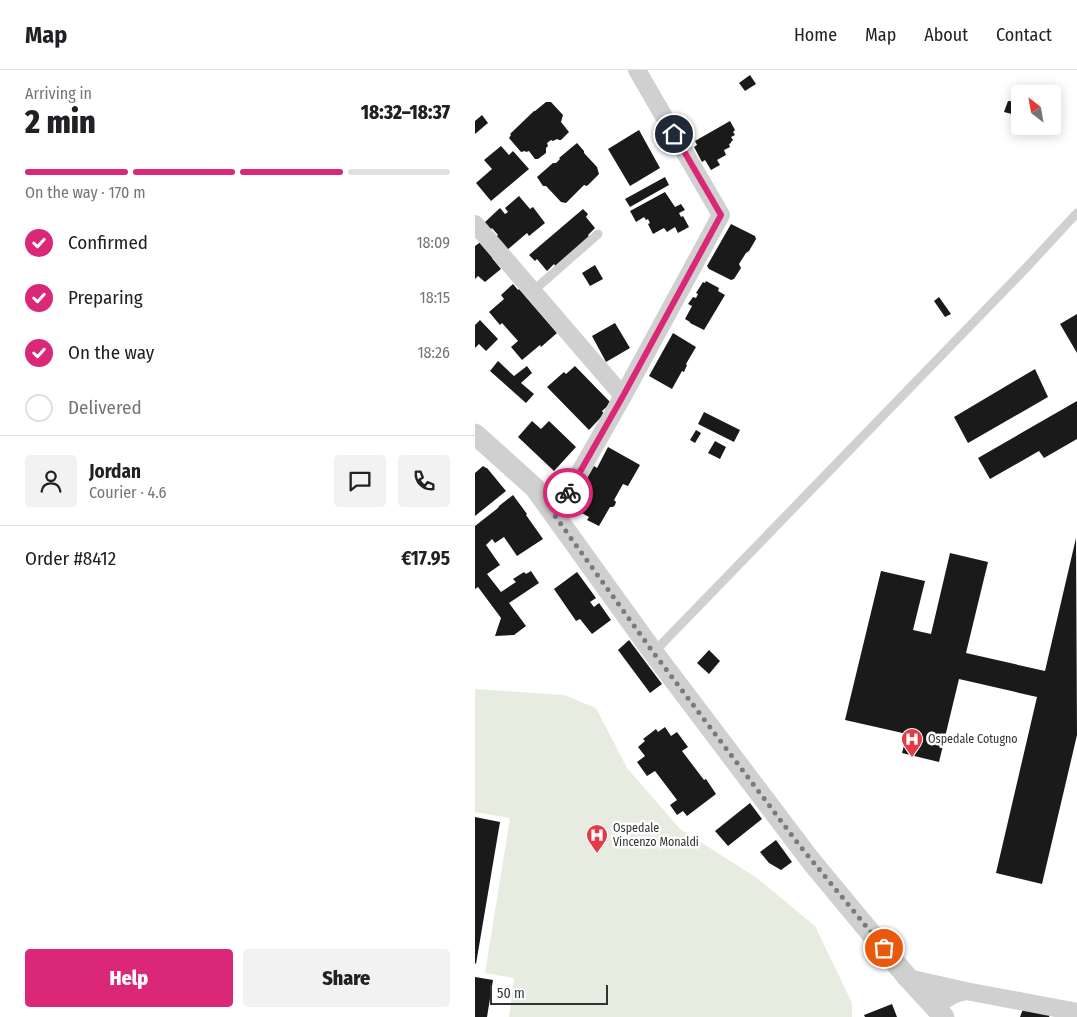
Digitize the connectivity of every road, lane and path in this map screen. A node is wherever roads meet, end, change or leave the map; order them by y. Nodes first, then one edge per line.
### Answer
1 (637, 70) edge
2 (1077, 213) edge
3 (475, 224) edge
4 (598, 234) dead end
5 (533, 291) junction
6 (623, 396) junction
7 (475, 434) edge
8 (555, 516) junction
9 (653, 652) junction
10 (908, 978) junction
11 (966, 992) junction
12 (939, 1012) edge
13 (1077, 1012) edge

1 - 6 street
2 - 9 lane
3 - 5 street
4 - 5 lane
5 - 6 street
6 - 8 street
7 - 8 street
8 - 9 street
9 - 10 street
10 - 11 street
10 - 12 street
11 - 12 street
11 - 13 street

